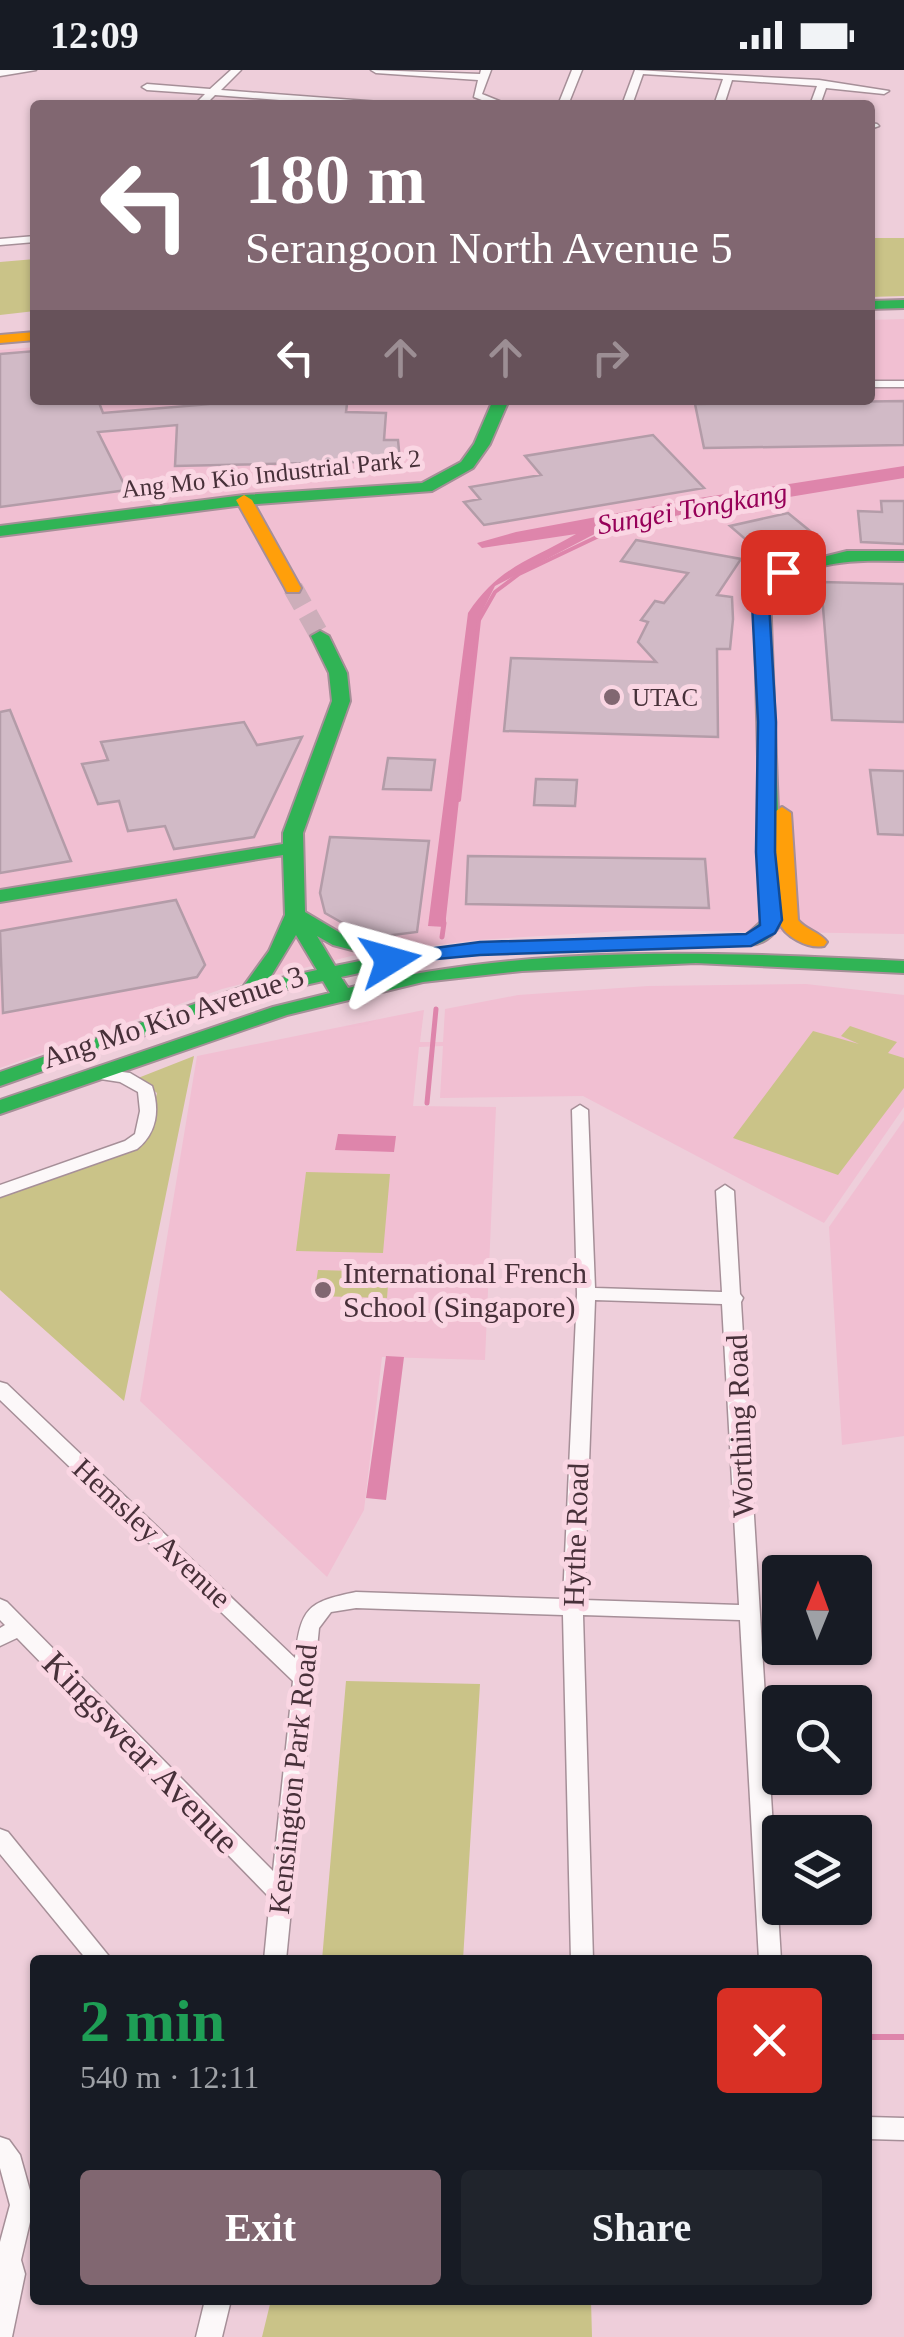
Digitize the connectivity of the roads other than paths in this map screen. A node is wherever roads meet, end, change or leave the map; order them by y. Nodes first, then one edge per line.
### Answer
1 (31, 70) edge
2 (236, 70) edge
3 (376, 70) edge
4 (577, 70) edge
5 (640, 70) edge
6 (0, 74) edge
7 (483, 74) edge
8 (784, 75) edge
9 (729, 76) junction
10 (822, 85) junction
11 (147, 87) dead end
12 (884, 91) dead end
13 (211, 92) junction
14 (203, 100) edge
15 (315, 100) edge
16 (490, 100) edge
17 (564, 100) edge
18 (629, 100) edge
19 (721, 100) edge
20 (817, 100) edge
21 (0, 230) edge
22 (29, 240) edge
23 (0, 242) edge
24 (30, 328) edge
25 (0, 330) edge
26 (30, 336) edge
27 (0, 339) edge
28 (875, 384) edge
29 (904, 384) edge
30 (499, 405) edge
31 (244, 500) junction
32 (0, 531) edge
33 (904, 559) edge
34 (293, 588) tunnel mouth
35 (320, 636) tunnel mouth
36 (292, 848) junction
37 (0, 896) edge
38 (295, 915) junction
39 (751, 940) junction
40 (817, 942) junction
41 (904, 948) edge
42 (415, 956) junction
43 (904, 967) edge
44 (328, 973) junction
45 (250, 992) junction
46 (341, 994) junction
47 (94, 1074) junction
48 (0, 1079) edge
49 (0, 1107) edge
50 (580, 1110) dead end
51 (0, 1191) edge
52 (725, 1191) dead end
53 (586, 1294) junction
54 (734, 1298) junction
55 (0, 1389) edge
56 (573, 1607) junction
57 (0, 1608) edge
58 (747, 1614) junction
59 (9, 1633) edge
60 (303, 1678) junction
61 (0, 1838) edge
62 (282, 1895) junction
63 (97, 1955) edge
64 (276, 1955) edge
65 (582, 1955) edge
66 (770, 1955) edge
67 (872, 2128) edge
68 (904, 2129) edge
69 (0, 2148) edge
70 (4, 2264) edge
71 (217, 2305) edge
72 (0, 2336) edge
73 (210, 2337) edge

1 - 6 street
2 - 13 street
3 - 7 street
4 - 17 street
5 - 9 street
5 - 18 street
7 - 16 street
8 - 9 street
8 - 10 street
9 - 19 street
10 - 12 street
10 - 20 street
11 - 13 street
13 - 14 street
13 - 15 street
21 - 22 street
22 - 23 street
24 - 25 main road
26 - 27 main road
28 - 29 street
30 - 31 main road, Ang Mo Kio Industrial Park 2
31 - 32 main road, Ang Mo Kio Industrial Park 2
31 - 34 main road
33 - 39 main road
33 - 40 main road
35 - 36 main road
36 - 37 main road
36 - 38 main road
38 - 42 main road
38 - 44 main road
38 - 45 main road
39 - 40 main road, Ang Mo Kio Avenue 3
39 - 42 main road, Ang Mo Kio Avenue 3
40 - 41 main road, Ang Mo Kio Avenue 3
42 - 44 main road, Ang Mo Kio Avenue 3
43 - 46 main road, Ang Mo Kio Avenue 3
44 - 45 main road, Ang Mo Kio Avenue 3
44 - 46 main road
45 - 48 main road, Ang Mo Kio Avenue 3
46 - 47 main road, Ang Mo Kio Avenue 3
47 - 49 main road, Ang Mo Kio Avenue 3
47 - 51 street
50 - 53 street, Hythe Road
52 - 54 street, Worthing Road
53 - 54 street
53 - 56 street, Hythe Road
54 - 58 street, Worthing Road
55 - 60 street, Hemsley Avenue
56 - 58 street, Kensington Park Road
56 - 60 street, Kensington Park Road
56 - 65 street, Hythe Road
57 - 59 street, Kingswear Avenue
58 - 66 street, Worthing Road
59 - 62 street, Kingswear Avenue
60 - 62 street, Kensington Park Road
61 - 63 street
62 - 64 street, Kensington Park Road
67 - 68 street
69 - 70 street
70 - 72 street
71 - 73 street

